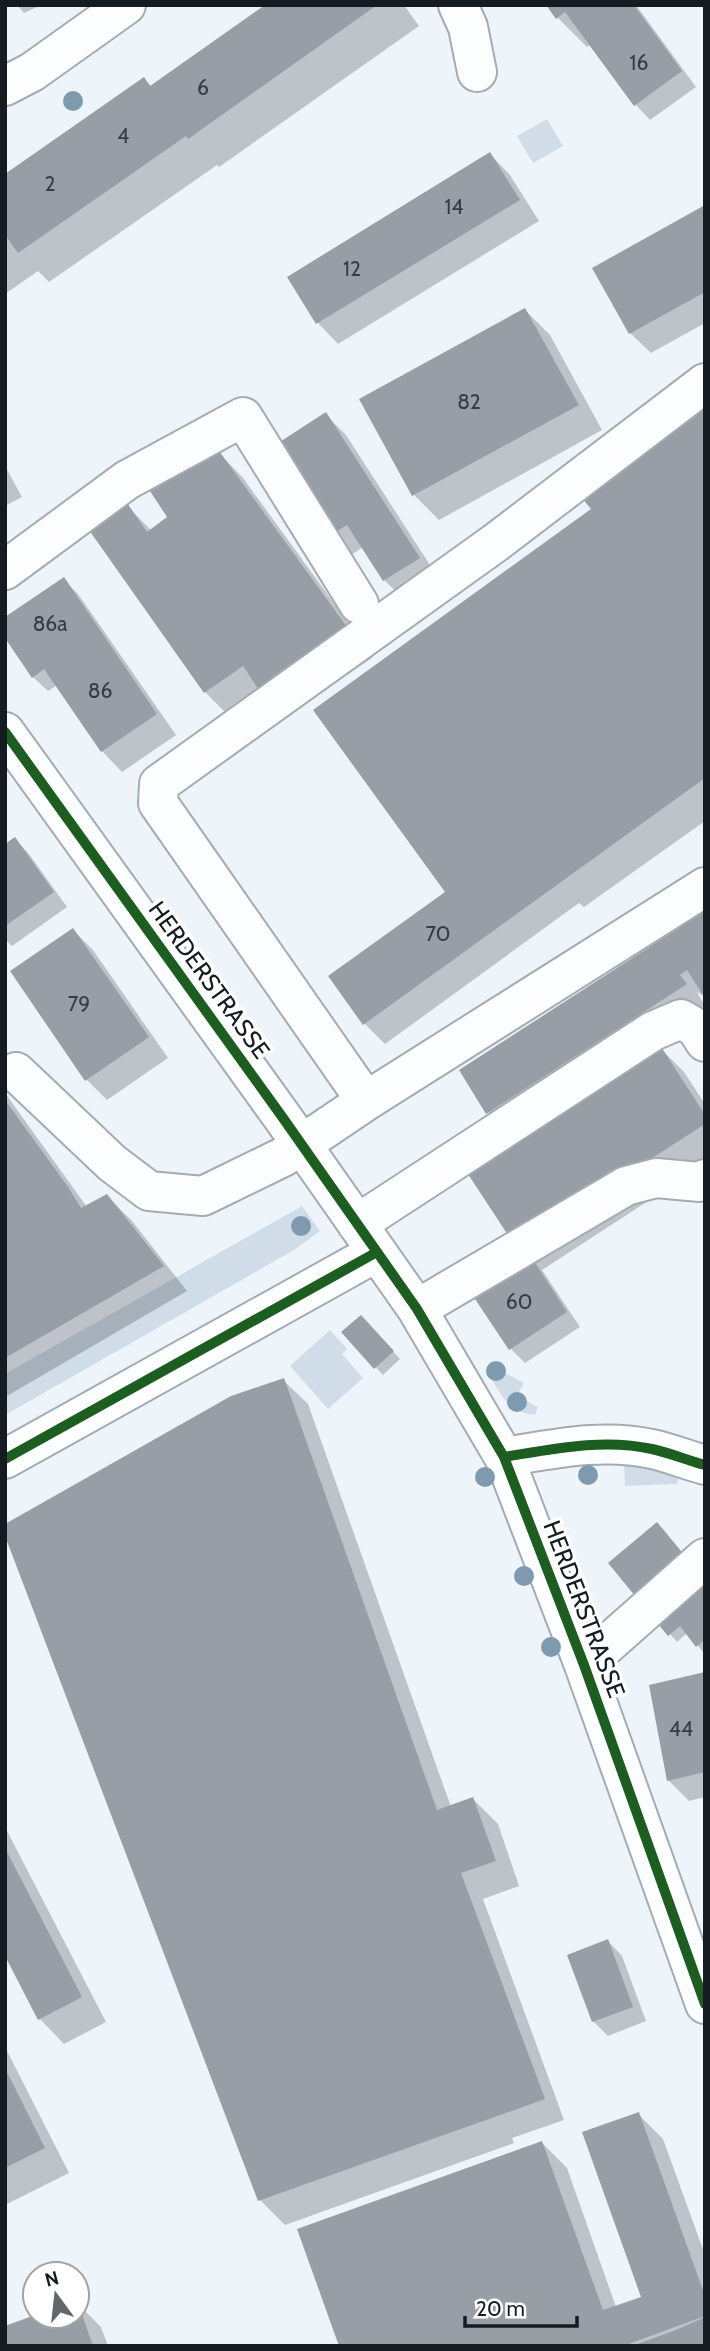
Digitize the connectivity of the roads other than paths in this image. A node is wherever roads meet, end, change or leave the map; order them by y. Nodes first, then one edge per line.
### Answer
1 (126, 5) edge
2 (458, 5) edge
3 (477, 72) dead end
4 (5, 86) edge
5 (705, 383) edge
6 (5, 570) edge
7 (359, 604) dead end
8 (5, 732) edge
9 (705, 887) edge
10 (705, 1042) edge
11 (16, 1072) dead end
12 (366, 1101) junction
13 (301, 1144) junction
14 (705, 1179) edge
15 (368, 1238) junction
16 (417, 1309) junction
17 (504, 1457) junction
18 (5, 1459) edge
19 (705, 1465) edge
20 (705, 1558) edge
21 (584, 1665) junction
22 (693, 1936) edge
23 (705, 2004) edge

1 - 4 street
2 - 3 street
5 - 12 street
6 - 7 street
8 - 13 street, HERDERSTRASSE
9 - 12 street
10 - 15 street
11 - 13 street
12 - 13 street
13 - 15 street, HERDERSTRASSE
14 - 16 street
15 - 16 street, HERDERSTRASSE
15 - 18 street
16 - 17 street, HERDERSTRASSE
17 - 19 street
17 - 21 street, HERDERSTRASSE
20 - 21 street
21 - 22 street, HERDERSTRASSE
22 - 23 street, HERDERSTRASSE

